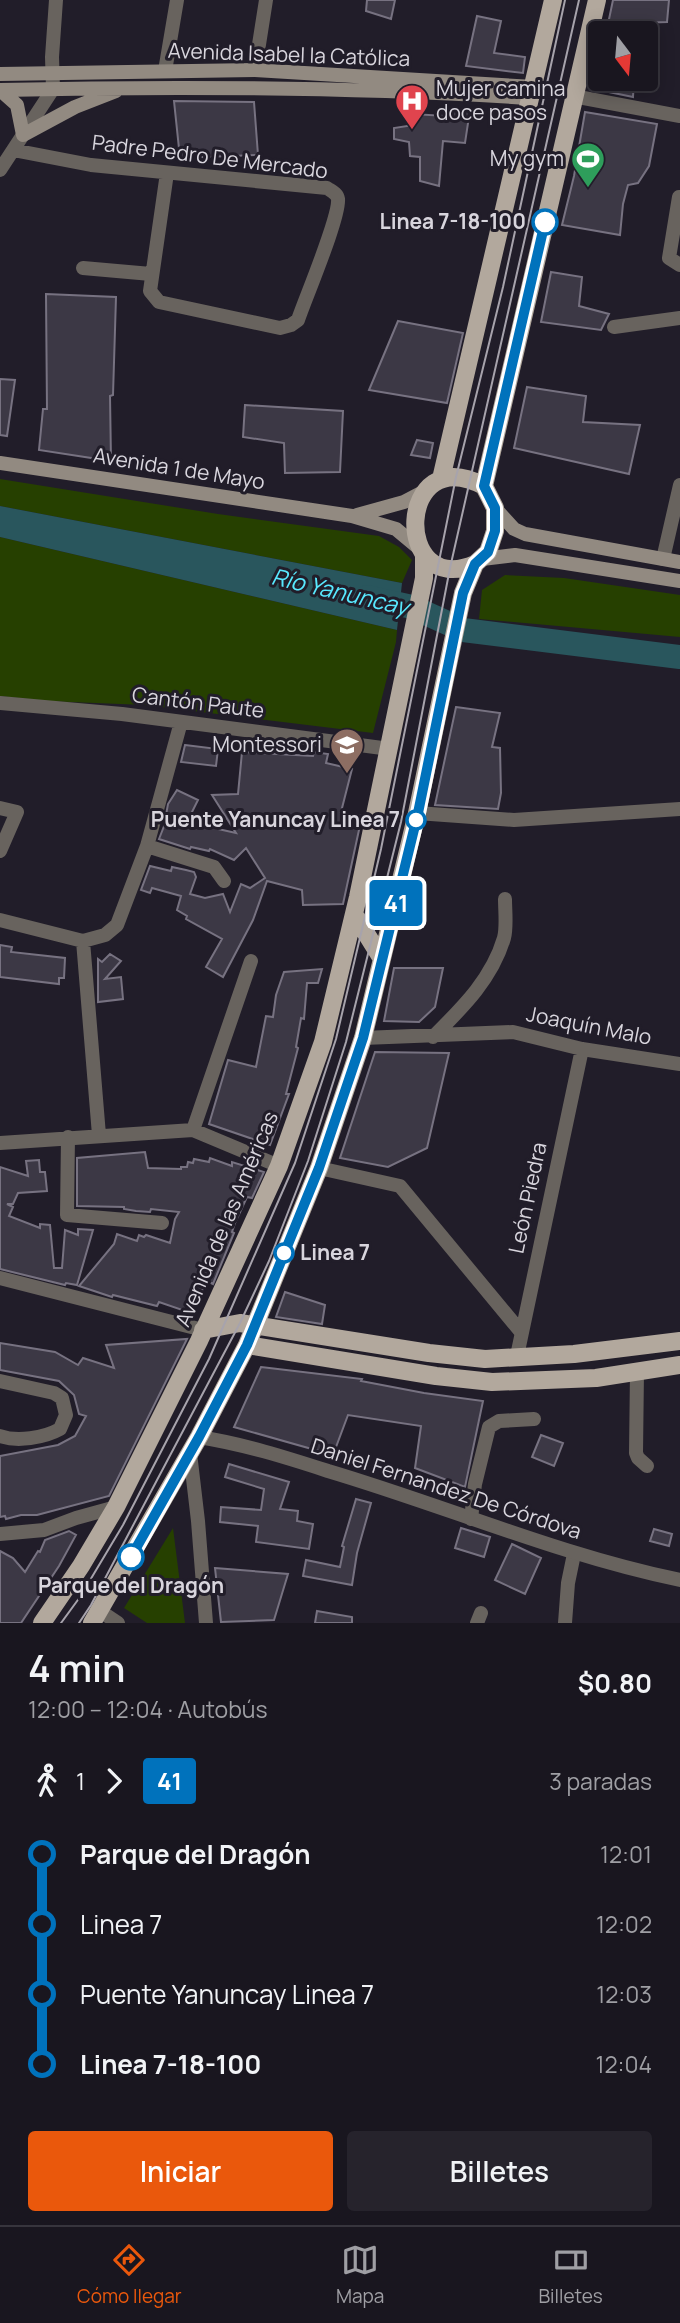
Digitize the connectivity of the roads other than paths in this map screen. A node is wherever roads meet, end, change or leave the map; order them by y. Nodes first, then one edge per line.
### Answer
1 (56, 0) edge
2 (178, 0) edge
3 (266, 0) edge
4 (553, 0) edge
5 (597, 0) edge
6 (255, 70) junction
7 (165, 71) junction
8 (52, 73) junction
9 (0, 74) edge
10 (124, 88) junction
11 (53, 89) junction
12 (0, 90) edge
13 (532, 93) junction
14 (573, 96) junction
15 (680, 116) edge
16 (23, 135) junction
17 (13, 150) junction
18 (0, 170) edge
19 (167, 173) junction
20 (679, 197) edge
21 (680, 265) edge
22 (83, 268) dead end
23 (151, 274) junction
24 (680, 318) edge
25 (614, 327) dead end
26 (0, 463) edge
27 (441, 479) junction
28 (680, 485) edge
29 (484, 486) junction
30 (425, 491) junction
31 (495, 508) junction
32 (352, 516) junction
33 (422, 552) junction
34 (663, 559) junction
35 (478, 561) junction
36 (680, 562) edge
37 (680, 581) edge
38 (0, 703) edge
39 (181, 722) junction
40 (390, 749) junction
41 (0, 808) edge
42 (680, 809) edge
43 (418, 813) junction
44 (147, 845) junction
45 (0, 850) edge
46 (224, 881) dead end
47 (505, 899) dead end
48 (354, 914) junction
49 (0, 920) edge
50 (83, 941) junction
51 (382, 959) junction
52 (251, 961) dead end
53 (433, 1037) junction
54 (363, 1038) junction
55 (582, 1049) junction
56 (680, 1064) edge
57 (193, 1130) junction
58 (99, 1135) junction
59 (68, 1137) junction
60 (0, 1143) edge
61 (279, 1167) junction
62 (319, 1168) junction
63 (162, 1223) dead end
64 (0, 1278) edge
65 (255, 1326) junction
66 (203, 1330) junction
67 (521, 1332) junction
68 (680, 1341) edge
69 (247, 1345) junction
70 (517, 1356) junction
71 (680, 1365) edge
72 (637, 1371) junction
73 (0, 1381) edge
74 (534, 1419) dead end
75 (0, 1436) edge
76 (199, 1437) junction
77 (190, 1453) junction
78 (647, 1466) dead end
79 (116, 1507) junction
80 (76, 1518) junction
81 (471, 1519) junction
82 (0, 1534) edge
83 (97, 1539) junction
84 (574, 1554) junction
85 (680, 1580) edge
86 (96, 1617) edge
87 (42, 1623) edge
88 (118, 1623) edge
89 (206, 1623) edge
90 (565, 1623) edge

1 - 8 street
2 - 7 street
3 - 6 street
4 - 13 main road
5 - 14 main road
6 - 7 main road, Avenida Isabel la Católica
6 - 13 main road, Avenida Isabel la Católica
7 - 8 main road, Avenida Isabel la Católica
8 - 9 main road, Avenida Isabel la Católica
8 - 11 street
10 - 11 main road, Avenida Isabel la Católica
10 - 13 main road, Avenida Isabel la Católica
10 - 16 main road
11 - 12 main road, Avenida Isabel la Católica
11 - 16 street
12 - 16 main road
13 - 27 main road
14 - 15 street
14 - 29 main road
16 - 17 street
17 - 18 street
17 - 19 street, Padre Pedro De Mercado
19 - 23 street
19 - 23 street, Padre Pedro De Mercado
20 - 21 street
22 - 23 street
24 - 25 street
26 - 32 main road, Avenida 1 de Mayo
27 - 29 main road
27 - 30 main road
28 - 34 street
29 - 31 main road
30 - 32 main road, Avenida 1 de Mayo
30 - 33 main road, Avenida de las Américas
31 - 34 main road
31 - 35 main road
32 - 33 main road, Avenida 1 de Mayo
33 - 35 main road
33 - 40 main road, Avenida de las Américas
34 - 36 main road
35 - 37 main road
35 - 43 main road
38 - 39 street, Cantón Paute
39 - 40 street, Cantón Paute
39 - 44 street
40 - 48 main road, Avenida de las Américas
41 - 45 street
42 - 43 street
43 - 51 main road
44 - 46 street
44 - 50 street
47 - 53 street
48 - 51 main road
48 - 61 main road, Avenida de las Américas
49 - 50 street
50 - 58 street
51 - 54 main road
52 - 57 street
53 - 54 street, Joaquín Malo
53 - 55 street, Joaquín Malo
54 - 62 main road
55 - 56 street, Joaquín Malo
55 - 67 street, León Piedra
57 - 58 street
57 - 61 street
58 - 59 street
59 - 60 street
59 - 63 street
61 - 66 main road, Avenida de las Américas
62 - 65 main road
62 - 67 street
64 - 66 street
65 - 66 main road
65 - 69 main road
65 - 70 main road
66 - 79 main road, Avenida de las Américas
67 - 70 street, León Piedra
68 - 70 main road
69 - 72 main road
69 - 76 main road
71 - 72 main road
72 - 78 street
73 - 75 street
74 - 81 street
76 - 77 main road
76 - 81 street, Daniel Fernandez De Córdova
77 - 86 main road
77 - 89 street
79 - 80 street
79 - 83 main road, Avenida de las Américas
80 - 82 street
80 - 83 street
81 - 84 street, Daniel Fernandez De Córdova
83 - 87 main road, Avenida de las Américas
84 - 85 street, Daniel Fernandez De Córdova
84 - 90 street
86 - 88 street

